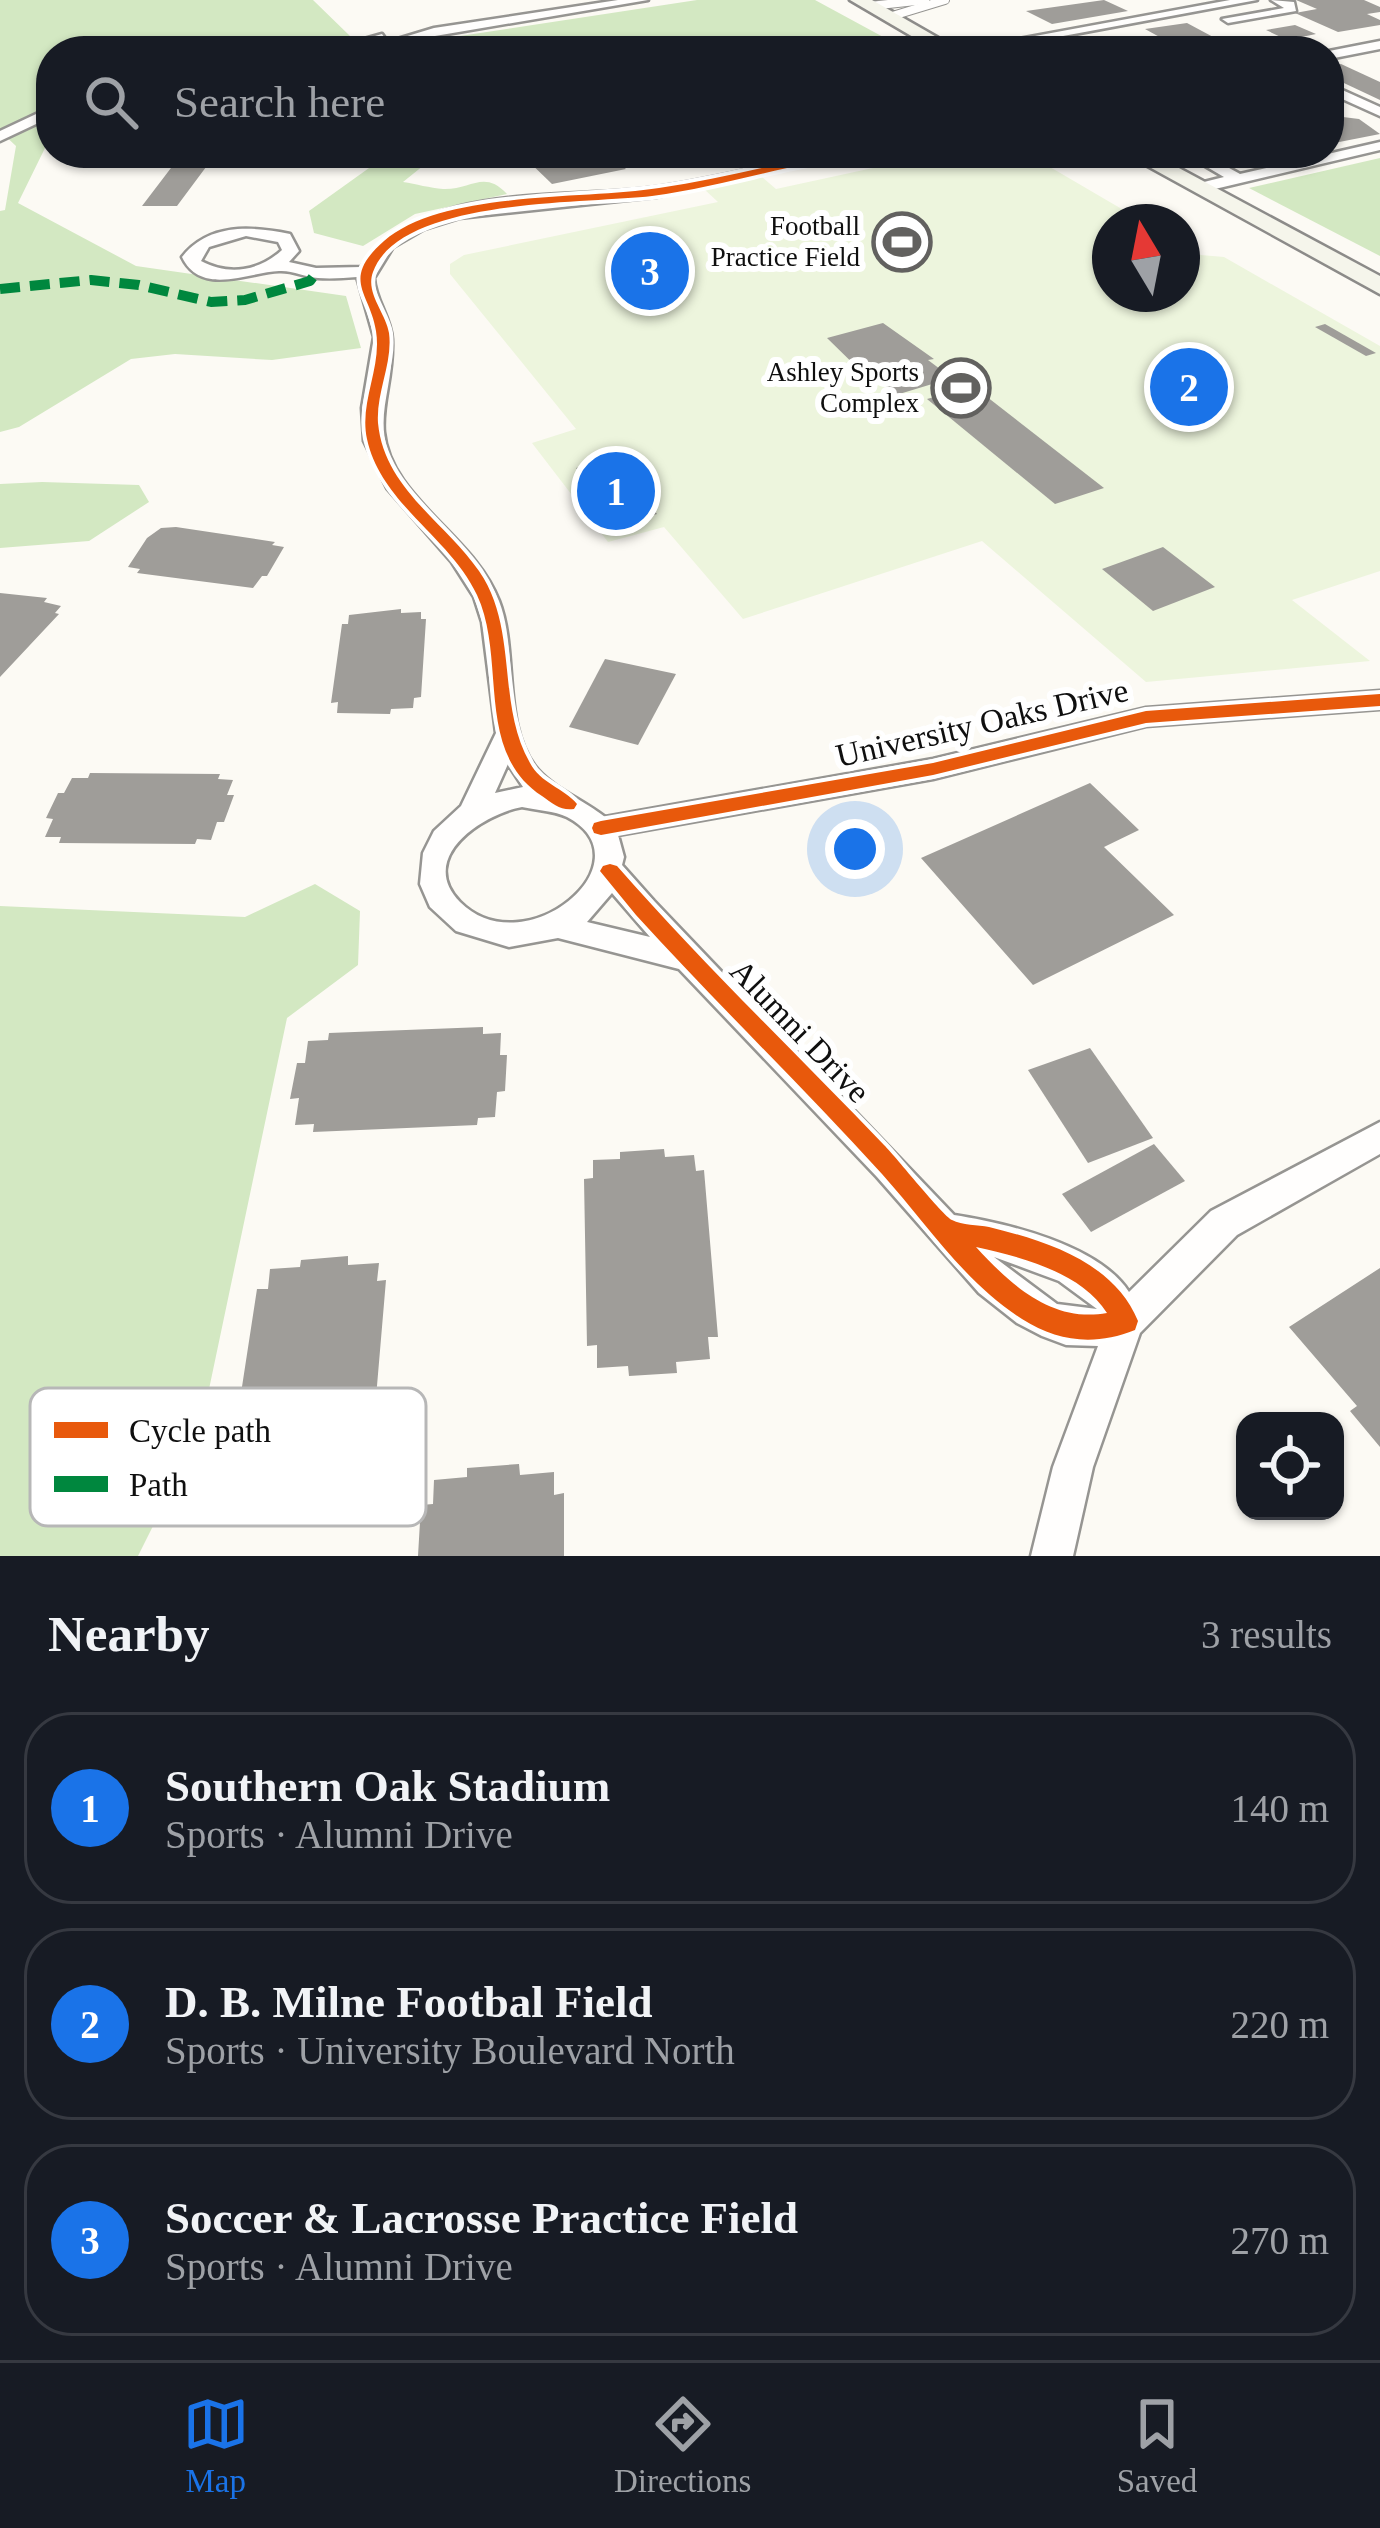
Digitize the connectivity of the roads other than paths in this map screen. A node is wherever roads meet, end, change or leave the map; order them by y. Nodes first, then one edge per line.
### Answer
1 (642, 0) edge
2 (925, 0) edge
3 (945, 0) edge
4 (1251, 0) edge
5 (1277, 0) edge
6 (864, 3) edge
7 (1202, 9) junction
8 (443, 16) dead end
9 (889, 17) junction
10 (1096, 26) junction
11 (470, 28) junction
12 (434, 32) junction
13 (393, 36) edge
14 (422, 36) edge
15 (923, 36) edge
16 (1042, 36) edge
17 (1110, 36) edge
18 (1380, 45) edge
19 (1344, 52) edge
20 (1344, 95) edge
21 (1380, 112) edge
22 (36, 118) edge
23 (0, 137) edge
24 (1380, 146) edge
25 (1344, 154) edge
26 (770, 168) edge
27 (1162, 168) edge
28 (1220, 168) edge
29 (1282, 168) edge
30 (1238, 178) junction
31 (1198, 188) junction
32 (256, 211) dead end
33 (246, 231) junction
34 (276, 265) junction
35 (366, 272) junction
36 (1380, 286) edge
37 (1380, 700) edge
38 (508, 735) junction
39 (568, 804) junction
40 (472, 812) junction
41 (601, 828) junction
42 (610, 871) junction
43 (556, 926) junction
44 (685, 958) junction
45 (1380, 1137) edge
46 (950, 1231) junction
47 (1126, 1322) junction
48 (1052, 1556) edge

1 - 11 street
2 - 6 lane
3 - 9 lane
4 - 7 street
5 - 7 street
6 - 9 main road
7 - 10 street
8 - 11 street
9 - 15 main road
10 - 16 street
10 - 17 street
11 - 12 street
12 - 13 street
12 - 14 street
18 - 19 street
20 - 21 street
22 - 23 street
24 - 25 street
26 - 35 street
27 - 31 main road
28 - 30 street
29 - 30 street
30 - 31 street
31 - 36 main road
32 - 33 street
33 - 34 street
33 - 34 street
34 - 35 street
35 - 38 street
37 - 41 street, University Oaks Drive
38 - 39 street
38 - 40 street
39 - 40 street
39 - 41 street
40 - 43 street
41 - 42 street
42 - 43 street
42 - 44 street, Alumni Drive
43 - 44 street, Alumni Drive
44 - 46 street, Alumni Drive
45 - 47 street
46 - 47 street
46 - 47 street, Alumni Drive
47 - 48 street

